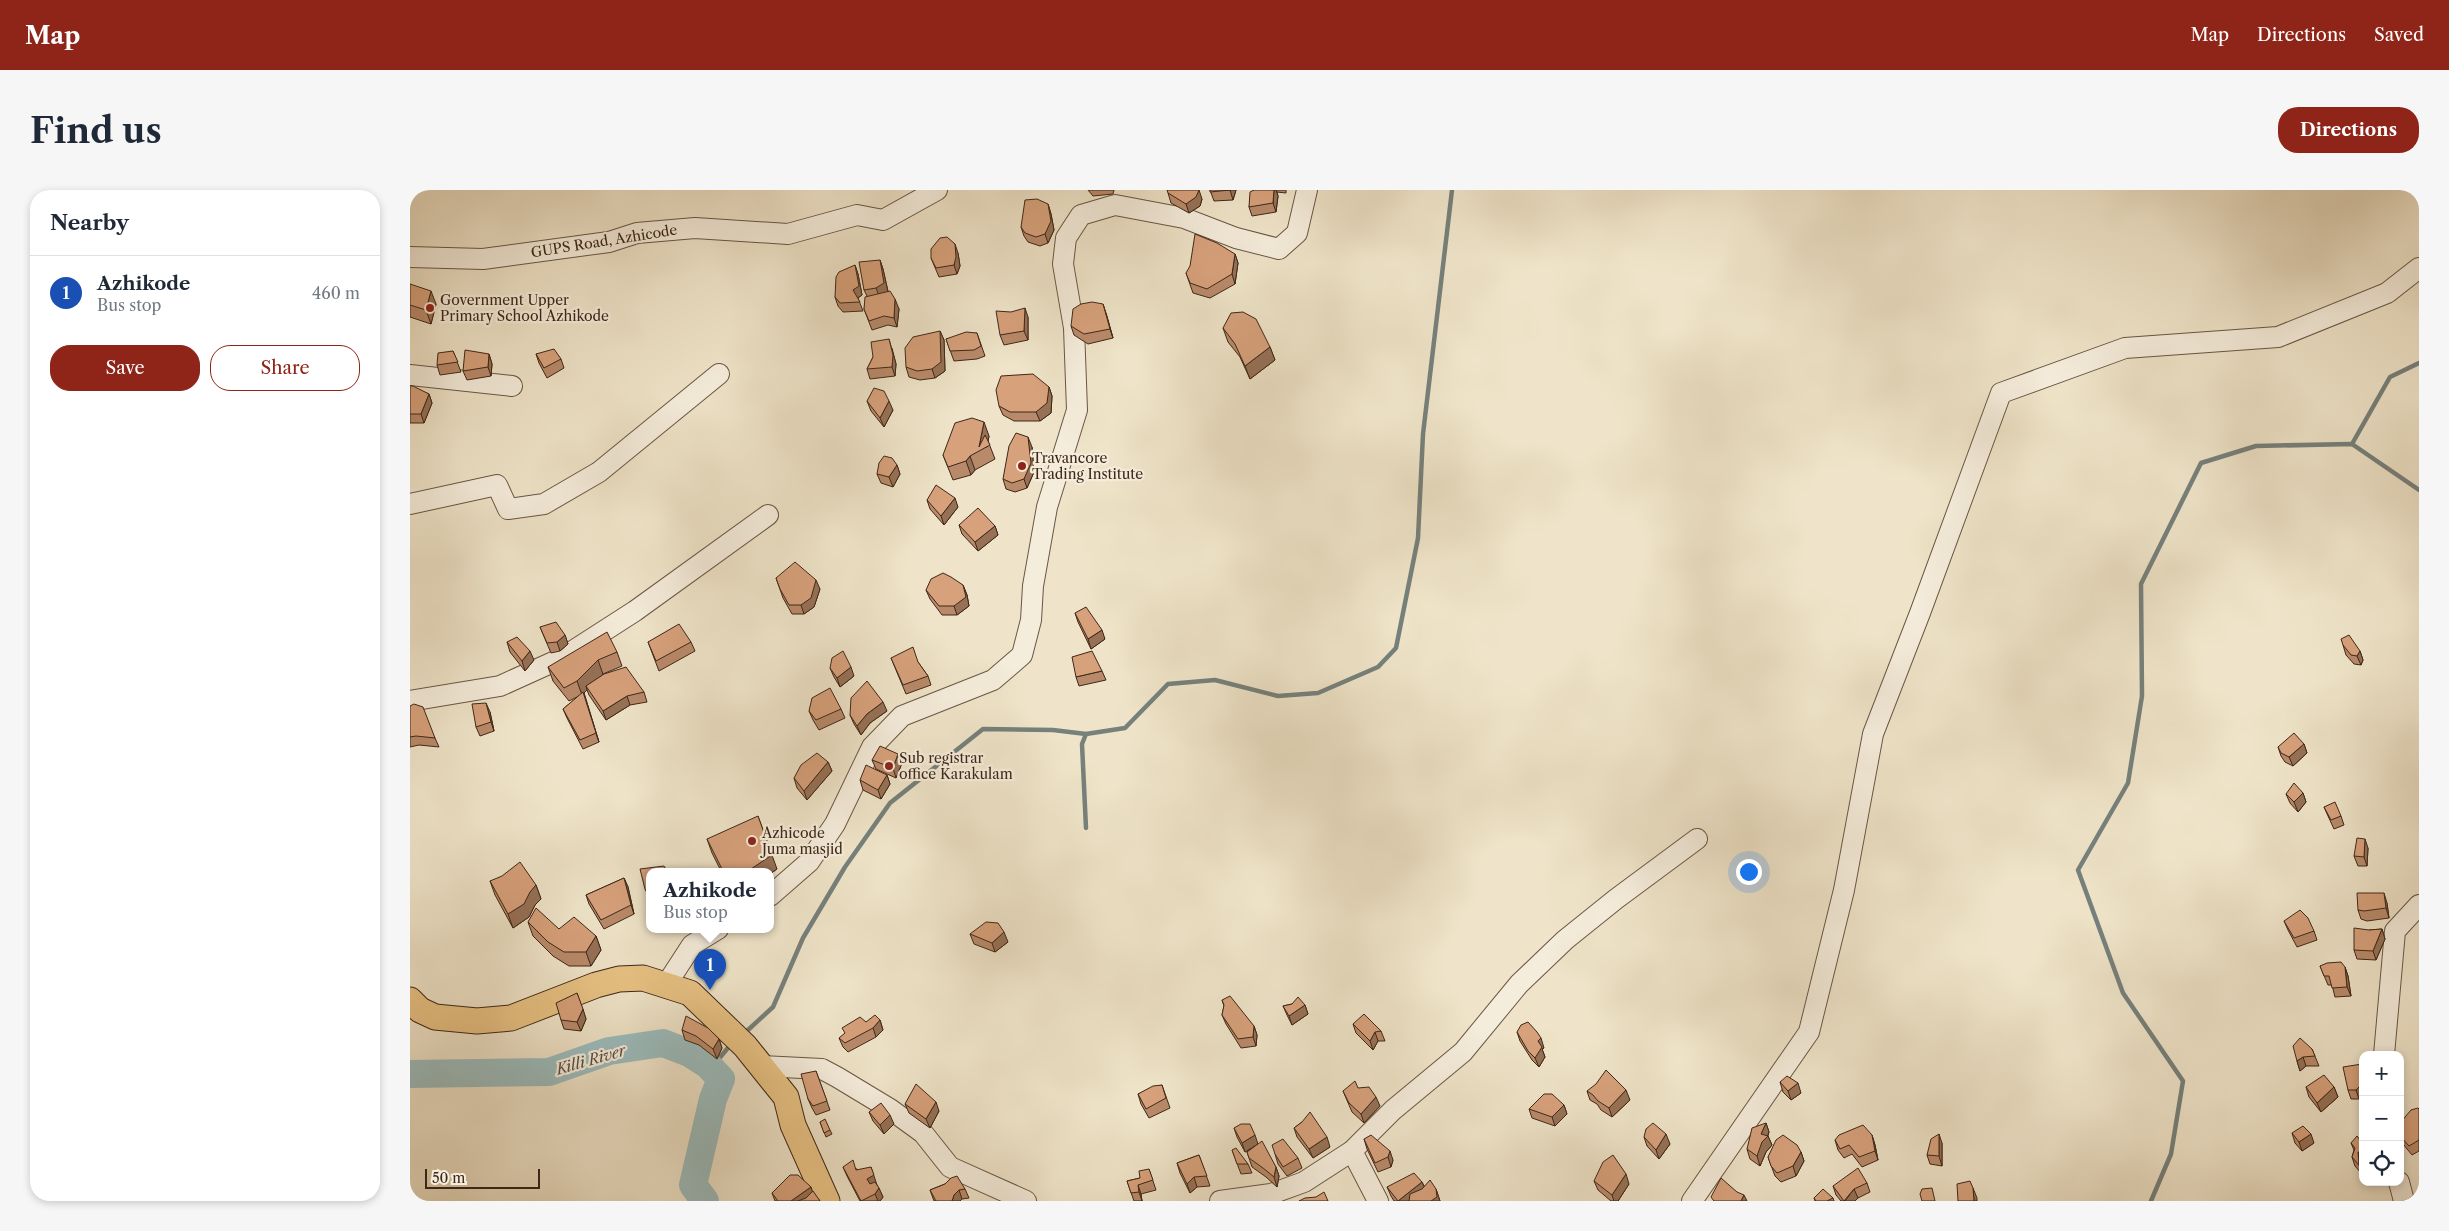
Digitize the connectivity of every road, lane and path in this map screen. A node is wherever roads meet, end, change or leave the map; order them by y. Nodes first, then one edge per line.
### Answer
1 (937, 190) edge
2 (1307, 190) edge
3 (410, 257) edge
4 (2419, 268) edge
5 (719, 374) dead end
6 (410, 375) edge
7 (512, 386) dead end
8 (410, 504) edge
9 (768, 516) dead end
10 (410, 701) edge
11 (1697, 839) dead end
12 (774, 893) edge
13 (2419, 906) edge
14 (712, 933) edge
15 (666, 985) junction
16 (410, 1000) edge
17 (2384, 1051) edge
18 (761, 1066) junction
19 (1352, 1151) junction
20 (2400, 1186) edge
21 (827, 1201) edge
22 (1026, 1201) edge
23 (1220, 1201) edge
24 (1378, 1201) edge
25 (1692, 1201) edge
26 (2404, 1201) edge

1 - 3 street, GUPS Road, Azhicode
2 - 12 street
4 - 25 street
5 - 8 street
6 - 7 street
9 - 10 street
11 - 19 street
13 - 17 street
14 - 15 street
15 - 16 main road
15 - 18 main road
18 - 21 main road
18 - 22 street
19 - 23 street
19 - 24 street
20 - 26 street

